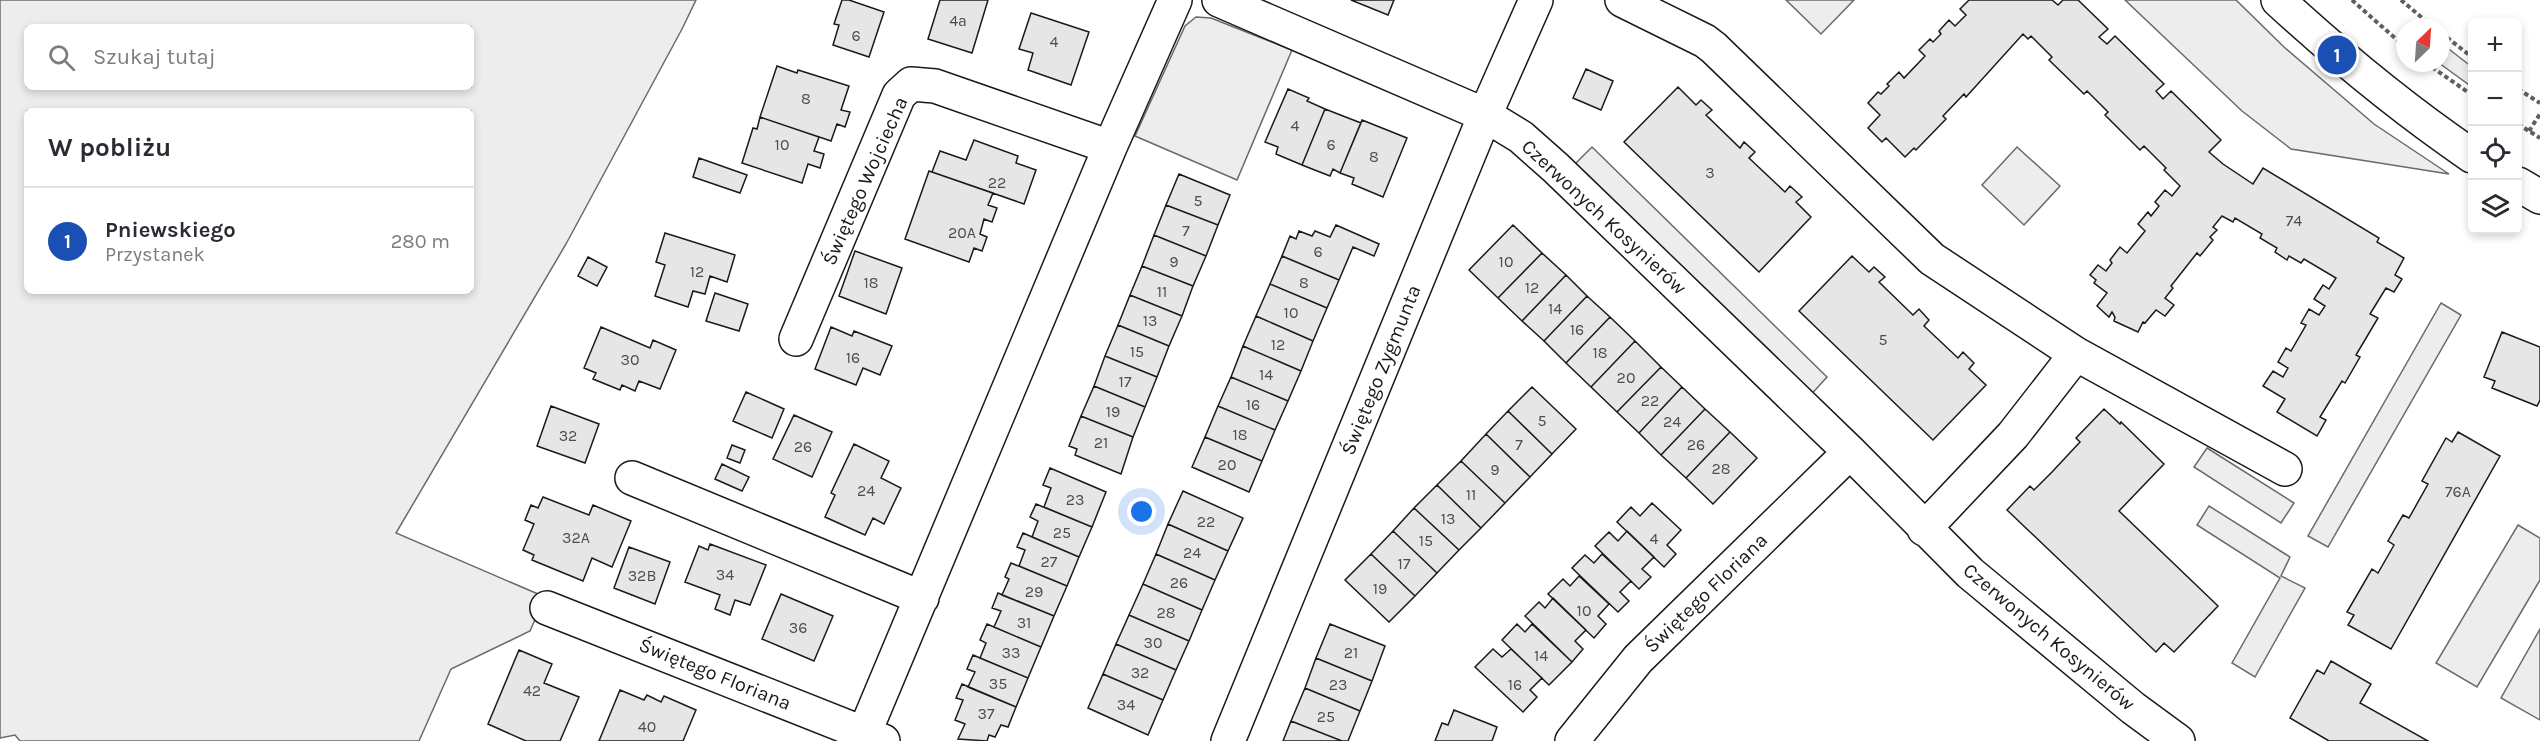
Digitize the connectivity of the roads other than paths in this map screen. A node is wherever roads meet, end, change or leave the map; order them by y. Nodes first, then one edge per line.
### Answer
1 (1175, 0) edge
2 (1220, 0) edge
3 (1536, 0) edge
4 (1622, 0) edge
5 (2278, 0) edge
6 (1485, 116) junction
7 (1110, 147) junction
8 (2468, 153) edge
9 (2522, 187) edge
10 (2540, 197) edge
11 (796, 339) dead end
12 (2076, 354) junction
13 (1850, 452) junction
14 (2285, 470) dead end
15 (632, 478) dead end
16 (1924, 529) junction
17 (922, 598) junction
18 (547, 608) dead end
19 (870, 738) edge
20 (1228, 741) edge
21 (1572, 741) edge
22 (2178, 741) edge

1 - 7 street
2 - 6 street, Czerwonych Kosynierów
3 - 6 street, Świętego Zygmunta
4 - 12 street
5 - 8 street
6 - 13 street, Czerwonych Kosynierów
6 - 20 street, Świętego Zygmunta
7 - 11 street, Świętego Wojciecha
7 - 17 street
9 - 10 street
12 - 14 street
12 - 16 street
13 - 16 street, Czerwonych Kosynierów
13 - 21 street, Świętego Floriana
15 - 17 street
16 - 22 street, Czerwonych Kosynierów
17 - 19 street
18 - 19 street, Świętego Floriana

